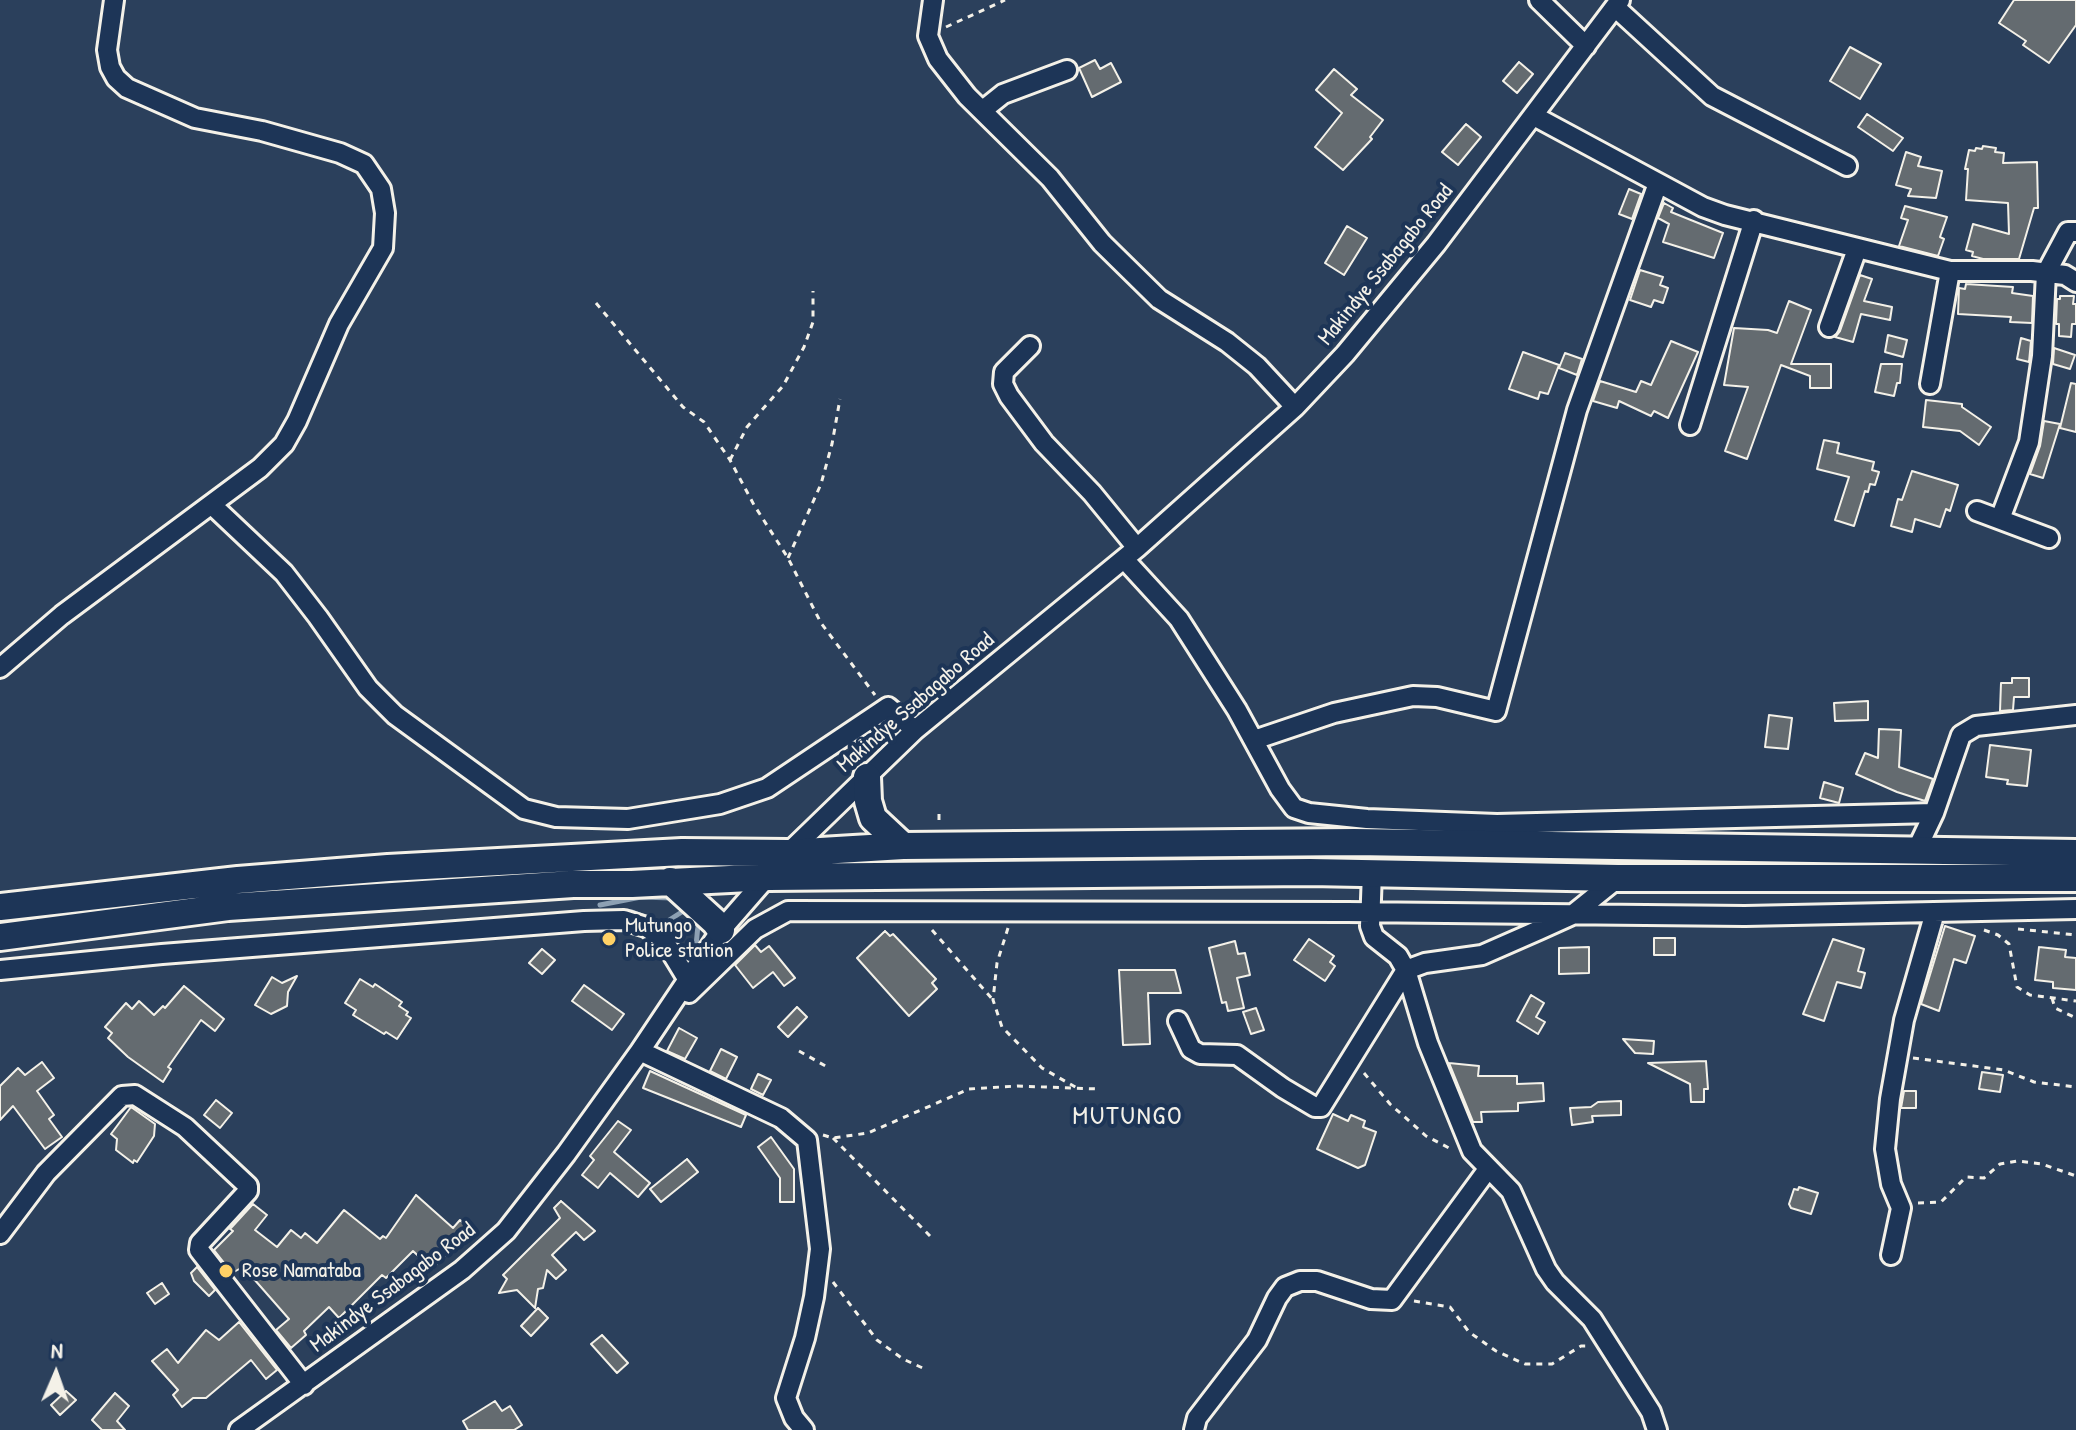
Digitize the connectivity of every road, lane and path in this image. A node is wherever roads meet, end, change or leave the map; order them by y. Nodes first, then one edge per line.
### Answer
1 (114, 0) edge
2 (933, 0) edge
3 (1005, 0) edge
4 (1539, 0) edge
5 (1617, 3) edge
6 (928, 36) junction
7 (1586, 46) junction
8 (1067, 70) dead end
9 (983, 110) junction
10 (1534, 116) junction
11 (1847, 166) dead end
12 (1658, 183) junction
13 (1754, 220) junction
14 (2076, 232) edge
15 (1857, 249) junction
16 (1950, 271) junction
17 (2046, 273) junction
18 (2076, 282) edge
19 (813, 291) dead end
20 (596, 303) dead end
21 (1829, 327) dead end
22 (1030, 346) dead end
23 (1930, 384) dead end
24 (840, 399) dead end
25 (1295, 407) junction
26 (1690, 425) dead end
27 (730, 460) junction
28 (212, 505) junction
29 (1977, 511) dead end
30 (2000, 519) junction
31 (2049, 538) dead end
32 (1130, 553) junction
33 (788, 558) junction
34 (0, 668) edge
35 (888, 707) junction
36 (2076, 715) edge
37 (915, 730) junction
38 (1254, 740) junction
39 (867, 777) junction
40 (1934, 813) junction
41 (903, 846) junction
42 (1916, 851) junction
43 (788, 853) junction
44 (2076, 853) edge
45 (1372, 872) junction
46 (769, 877) junction
47 (1618, 878) junction
48 (2076, 878) edge
49 (670, 881) junction
50 (0, 907) edge
51 (2076, 909) edge
52 (912, 910) junction
53 (1025, 911) junction
54 (1935, 912) junction
55 (1369, 913) junction
56 (1572, 915) junction
57 (1980, 928) dead end
58 (2004, 928) dead end
59 (2018, 929) dead end
60 (721, 930) junction
61 (1991, 932) junction
62 (2076, 935) edge
63 (0, 937) edge
64 (0, 970) edge
65 (1406, 970) junction
66 (688, 980) junction
67 (2052, 998) junction
68 (993, 1000) junction
69 (2076, 1001) edge
70 (2076, 1018) edge
71 (1178, 1021) dead end
72 (654, 1030) junction
73 (640, 1051) junction
74 (799, 1051) dead end
75 (1897, 1056) junction
76 (1351, 1058) junction
77 (829, 1068) dead end
78 (2076, 1087) edge
79 (1078, 1088) junction
80 (1099, 1089) dead end
81 (789, 1124) junction
82 (833, 1138) junction
83 (1472, 1151) junction
84 (1488, 1169) junction
85 (2076, 1176) edge
86 (1896, 1196) junction
87 (0, 1234) edge
88 (930, 1236) dead end
89 (1891, 1255) dead end
90 (819, 1263) junction
91 (1392, 1300) junction
92 (1614, 1353) junction
93 (927, 1370) dead end
94 (304, 1385) junction
95 (239, 1430) edge
96 (804, 1430) edge
97 (1194, 1430) edge
98 (1657, 1430) edge

1 - 28 street
2 - 6 street
3 - 6 path
4 - 7 street
5 - 7 street, Makindye Ssabagabo Road
5 - 11 street
6 - 9 street
7 - 10 street, Makindye Ssabagabo Road
8 - 9 street
9 - 25 street
10 - 12 street
10 - 25 street, Makindye Ssabagabo Road
12 - 13 street
12 - 38 street
13 - 15 street
13 - 26 street
14 - 17 street
15 - 16 street
15 - 21 street
16 - 17 street
16 - 23 street
17 - 18 street
17 - 30 street
19 - 27 path
20 - 27 path
22 - 32 street
24 - 33 path
25 - 32 street, Makindye Ssabagabo Road
27 - 33 path
28 - 34 street
28 - 35 street
29 - 30 street
30 - 31 street
32 - 37 street, Makindye Ssabagabo Road
32 - 38 street
33 - 35 path
35 - 37 street
36 - 40 street
37 - 39 street, Makindye Ssabagabo Road
38 - 40 street
39 - 41 highway
39 - 43 street, Makindye Ssabagabo Road
40 - 42 street
41 - 42 highway
41 - 43 highway
42 - 44 highway
43 - 46 street, Makindye Ssabagabo Road
43 - 50 highway
45 - 46 highway
45 - 47 highway
45 - 55 street
46 - 49 highway
46 - 60 street, Makindye Ssabagabo Road
47 - 48 highway
47 - 56 street
49 - 60 highway
49 - 63 highway
51 - 54 street
52 - 53 street
52 - 68 path
52 - 72 street
53 - 55 street
53 - 68 path
54 - 56 street
54 - 75 street
55 - 56 street
55 - 65 street
56 - 65 street
57 - 61 path
58 - 61 path
59 - 62 path
60 - 66 street, Makindye Ssabagabo Road
61 - 67 path
64 - 66 street
65 - 76 street
65 - 83 street
66 - 72 street, Makindye Ssabagabo Road
67 - 69 path
67 - 70 path
68 - 79 path
71 - 76 street
72 - 73 street, Makindye Ssabagabo Road
73 - 81 street
73 - 94 street, Makindye Ssabagabo Road
74 - 77 path
75 - 78 path
75 - 86 street
76 - 83 path
79 - 80 path
79 - 82 path
81 - 82 path
81 - 90 street
82 - 88 path
83 - 84 street
84 - 91 street
84 - 92 street
85 - 86 path
86 - 89 street
87 - 94 street
90 - 93 path
90 - 96 street
91 - 92 path
91 - 97 street
92 - 98 street
94 - 95 street, Makindye Ssabagabo Road

